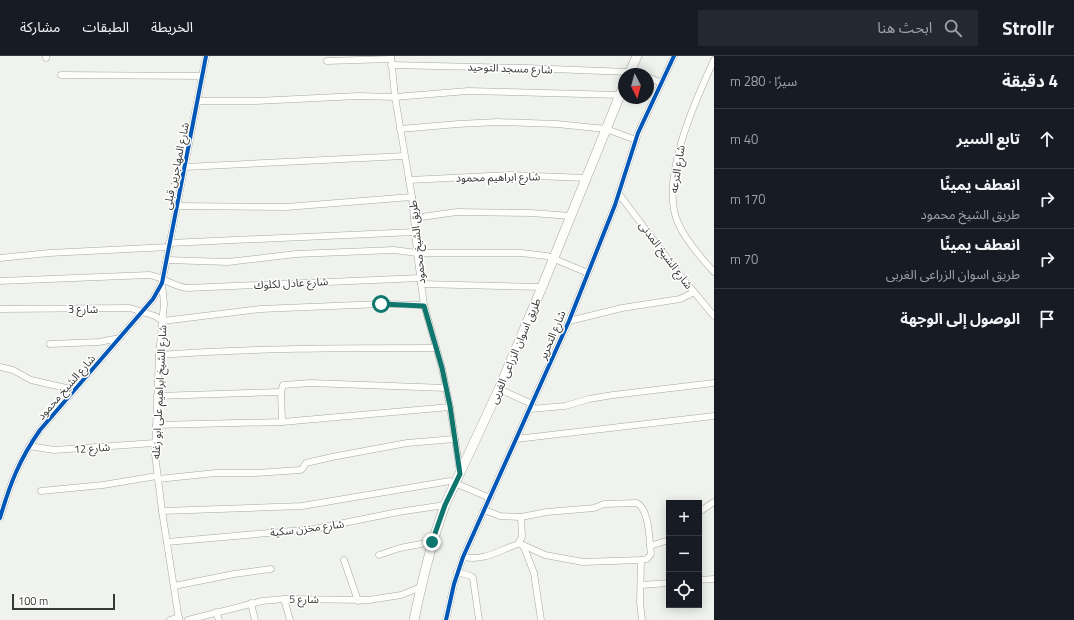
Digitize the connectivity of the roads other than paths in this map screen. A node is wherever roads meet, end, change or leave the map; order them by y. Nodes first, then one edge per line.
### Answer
1 (206, 56) edge
2 (637, 56) edge
3 (674, 56) edge
4 (391, 60) edge
5 (714, 60) edge
6 (327, 61) dead end
7 (632, 68) edge
8 (618, 72) edge
9 (61, 75) dead end
10 (202, 76) junction
11 (654, 80) edge
12 (661, 83) junction
13 (618, 95) edge
14 (394, 97) junction
15 (618, 100) edge
16 (198, 101) junction
17 (400, 129) junction
18 (606, 129) junction
19 (636, 140) junction
20 (404, 156) junction
21 (185, 167) junction
22 (586, 178) junction
23 (409, 180) junction
24 (619, 194) junction
25 (412, 197) junction
26 (176, 206) junction
27 (571, 216) junction
28 (414, 218) junction
29 (415, 232) junction
30 (169, 245) junction
31 (417, 253) junction
32 (0, 258) edge
33 (554, 258) junction
34 (167, 260) junction
35 (714, 272) edge
36 (588, 273) junction
37 (420, 278) junction
38 (0, 281) edge
39 (163, 281) junction
40 (421, 284) junction
41 (542, 287) junction
42 (694, 292) junction
43 (424, 306) junction
44 (0, 309) edge
45 (142, 312) junction
46 (714, 316) edge
47 (163, 321) junction
48 (569, 321) junction
49 (120, 338) junction
50 (50, 344) dead end
51 (436, 348) junction
52 (159, 355) junction
53 (0, 367) edge
54 (714, 384) edge
55 (446, 388) junction
56 (499, 388) junction
57 (75, 390) junction
58 (281, 392) junction
59 (157, 396) junction
60 (450, 406) junction
61 (531, 407) junction
62 (714, 416) edge
63 (282, 422) junction
64 (156, 425) junction
65 (455, 439) junction
66 (516, 439) junction
67 (155, 443) junction
68 (29, 446) junction
69 (460, 474) junction
70 (157, 478) junction
71 (456, 483) junction
72 (41, 490) dead end
73 (490, 498) junction
74 (714, 502) edge
75 (445, 505) junction
76 (484, 510) junction
77 (702, 510) edge
78 (162, 512) junction
79 (521, 517) junction
80 (0, 518) edge
81 (666, 541) edge
82 (167, 542) junction
83 (432, 542) junction
84 (520, 545) junction
85 (650, 546) junction
86 (379, 555) dead end
87 (463, 557) junction
88 (344, 560) dead end
89 (641, 560) junction
90 (271, 569) dead end
91 (457, 572) junction
92 (714, 579) edge
93 (702, 580) edge
94 (666, 583) edge
95 (640, 585) junction
96 (174, 586) junction
97 (421, 587) junction
98 (284, 599) junction
99 (358, 600) junction
100 (251, 603) junction
101 (216, 612) junction
102 (179, 619) edge
103 (170, 620) edge
104 (188, 620) edge
105 (219, 620) edge
106 (255, 620) edge
107 (290, 620) edge
108 (414, 620) edge
109 (446, 620) edge
110 (479, 620) edge
111 (540, 620) edge
112 (642, 620) edge

1 - 10 street, شارع المهاجرين قبلى
2 - 7 main road
3 - 12 street, شارع التحرير
4 - 6 street, شارع مسجد التوحيد
4 - 8 street, شارع مسجد التوحيد
4 - 14 street, طريق الشيخ محمود
5 - 35 street, شارع الترعه
9 - 10 street
10 - 16 street, شارع المهاجرين قبلى
11 - 12 street
12 - 19 street, شارع التحرير
13 - 14 street
14 - 16 street
14 - 17 street, طريق الشيخ محمود
15 - 18 main road, طريق اسوان الزراعى الغربى
16 - 21 street, شارع المهاجرين قبلى
17 - 18 street
17 - 20 street, طريق الشيخ محمود
18 - 19 street
18 - 22 main road, طريق اسوان الزراعى الغربى
19 - 24 street, شارع التحرير
20 - 21 street
20 - 23 street, طريق الشيخ محمود
21 - 26 street, شارع المهاجرين قبلى
22 - 23 street, شارع ابراهيم محمود
22 - 27 main road, طريق اسوان الزراعى الغربى
23 - 25 street, طريق الشيخ محمود
24 - 36 street, شارع التحرير
24 - 42 street, شارع الشيخ المدنى
25 - 26 street
25 - 28 street, طريق الشيخ محمود
26 - 30 street, شارع المهاجرين قبلى
27 - 28 street
27 - 33 main road, طريق اسوان الزراعى الغربى
28 - 29 street, طريق الشيخ محمود
29 - 30 street
29 - 31 street, طريق الشيخ محمود
30 - 32 street
30 - 34 street, شارع المهاجرين قبلى
31 - 33 street
31 - 34 street
31 - 37 street, طريق الشيخ محمود
33 - 36 street
33 - 41 main road, طريق اسوان الزراعى الغربى
34 - 39 street, شارع المهاجرين قبلى
36 - 48 street, شارع التحرير
37 - 39 street, شارع عادل لكلوك
37 - 40 street, طريق الشيخ محمود
38 - 39 street, شارع عادل لكلوك
39 - 45 street, شارع الشيخ محمود
39 - 47 street, شارع الشيخ ابراهيم على ابو زغله
40 - 41 street
40 - 43 street, طريق الشيخ محمود
41 - 56 main road, طريق اسوان الزراعى الغربى
42 - 46 street, شارع الشيخ المدنى
42 - 48 street
43 - 47 street
43 - 51 street, طريق الشيخ محمود
44 - 45 street, شارع 3
45 - 47 street, شارع 3
45 - 49 street, شارع الشيخ محمود
47 - 52 street, شارع الشيخ ابراهيم على ابو زغله
48 - 61 street, شارع التحرير
49 - 50 street
49 - 57 street, شارع الشيخ محمود
51 - 52 street
51 - 55 street, طريق الشيخ محمود
52 - 59 street, شارع الشيخ ابراهيم على ابو زغله
53 - 57 street
54 - 61 street
55 - 58 street
55 - 60 street, طريق الشيخ محمود
56 - 61 street
56 - 69 main road, طريق اسوان الزراعى الغربى
57 - 68 street, شارع الشيخ محمود
58 - 59 street
58 - 63 street
59 - 64 street, شارع الشيخ ابراهيم على ابو زغله
60 - 63 street
60 - 65 street, طريق الشيخ محمود
61 - 66 street, شارع التحرير
62 - 66 street
63 - 64 street
64 - 67 street, شارع الشيخ ابراهيم على ابو زغله
65 - 69 street, طريق الشيخ محمود
65 - 70 street
66 - 73 street, شارع التحرير
67 - 68 street, شارع 12
67 - 70 street, شارع الشيخ ابراهيم على ابو زغله
68 - 80 street, شارع الشيخ محمود
69 - 71 main road, طريق اسوان الزراعى الغربى
70 - 72 street
70 - 78 street, شارع الشيخ ابراهيم على ابو زغله
71 - 73 street
71 - 75 main road, طريق اسوان الزراعى الغربى
71 - 78 street
73 - 76 street, شارع التحرير
74 - 77 street
75 - 82 street, شارع مخزن سكية
75 - 83 main road, طريق اسوان الزراعى الغربى
76 - 79 street
76 - 87 street, شارع التحرير
78 - 82 street, شارع الشيخ ابراهيم على ابو زغله
79 - 84 street
79 - 85 street
81 - 85 street
82 - 96 street, شارع الشيخ ابراهيم على ابو زغله
83 - 86 street
83 - 97 main road, طريق اسوان الزراعى الغربى
84 - 87 street
84 - 89 street
84 - 111 street
85 - 89 street
87 - 91 street, شارع التحرير
88 - 99 street
89 - 95 street
90 - 96 street
91 - 109 street, شارع التحرير
91 - 110 street
92 - 93 street
94 - 95 street
95 - 112 street
96 - 102 street, شارع الشيخ ابراهيم على ابو زغله
97 - 99 street, شارع 5
97 - 108 main road, طريق اسوان الزراعى الغربى
98 - 99 street, شارع 5
98 - 100 street, شارع 5
98 - 107 street
100 - 101 street, شارع 5
100 - 106 street
101 - 104 street, شارع 5
101 - 105 street
102 - 103 street

